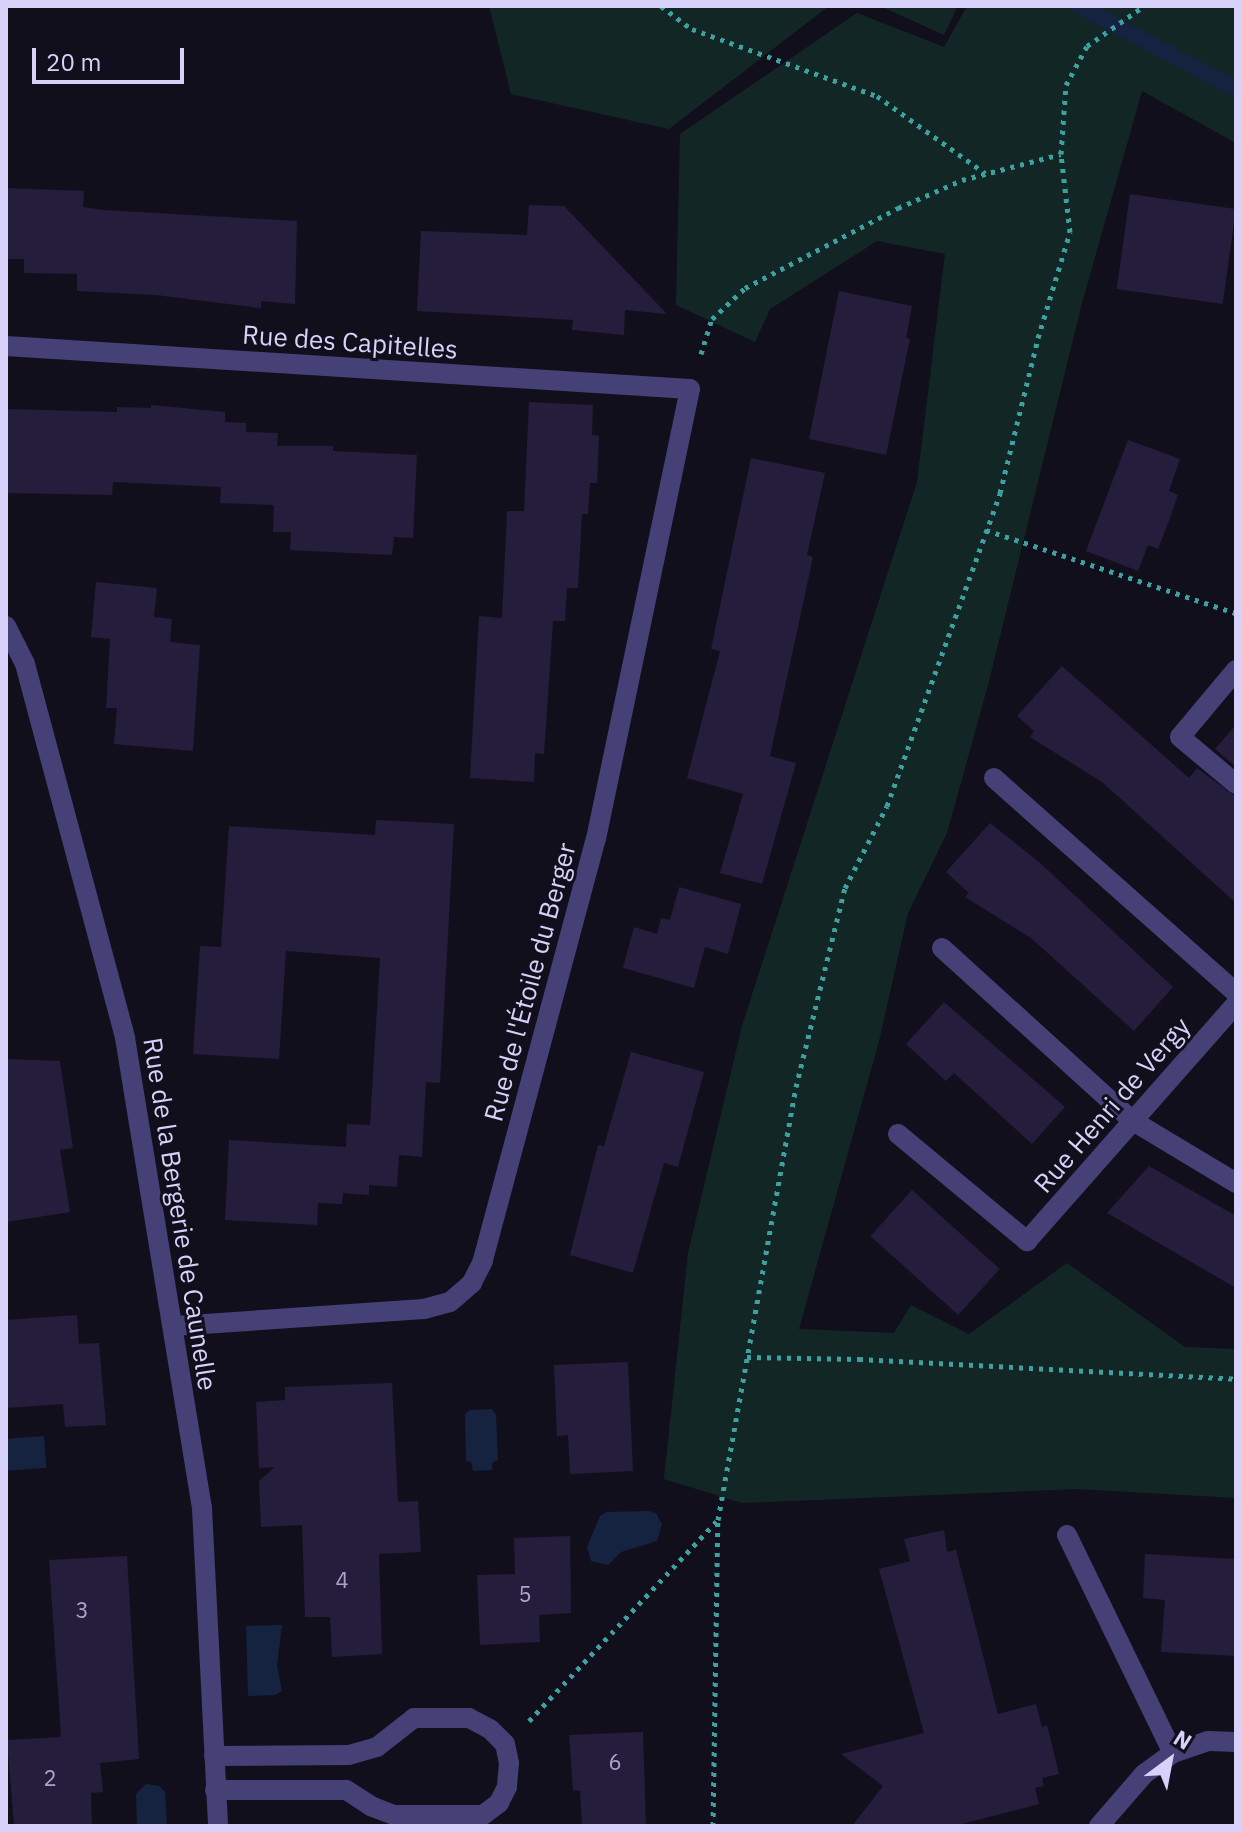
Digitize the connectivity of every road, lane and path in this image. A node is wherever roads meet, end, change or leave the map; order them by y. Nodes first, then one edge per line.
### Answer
1 (661, 6) edge
2 (1144, 6) edge
3 (1061, 154) junction
4 (986, 174) junction
5 (6, 346) edge
6 (690, 389) junction
7 (986, 530) junction
8 (1236, 613) edge
9 (6, 626) edge
10 (1236, 670) edge
11 (994, 778) dead end
12 (1236, 784) edge
13 (942, 948) dead end
14 (1236, 993) edge
15 (1236, 1004) edge
16 (1133, 1121) junction
17 (898, 1134) dead end
18 (1236, 1183) edge
19 (173, 1326) junction
20 (747, 1357) junction
21 (1236, 1379) edge
22 (718, 1520) junction
23 (1067, 1535) dead end
24 (1236, 1742) edge
25 (505, 1744) junction
26 (1173, 1753) junction
27 (214, 1756) junction
28 (215, 1790) junction
29 (218, 1826) edge
30 (713, 1826) edge
31 (1099, 1826) edge

1 - 4 path
2 - 3 path
3 - 4 path
3 - 7 path
4 - 6 path
5 - 6 street, Rue des Capitelles
6 - 19 street, Rue de l'Étoile du Berger
7 - 8 path
7 - 20 path
9 - 19 street, Rue de la Bergerie de Caunelle
10 - 12 street
11 - 14 street
13 - 16 street
15 - 16 street, Rue Henri de Vergy
16 - 17 street, Rue Henri de Vergy
16 - 18 street
19 - 27 street, Rue de la Bergerie de Caunelle
20 - 21 path
20 - 22 path
22 - 25 path
22 - 30 path
23 - 26 street
24 - 26 street
25 - 27 street
25 - 28 street
26 - 31 street
27 - 28 street, Rue de la Bergerie de Caunelle
28 - 29 street, Rue de la Bergerie de Caunelle

